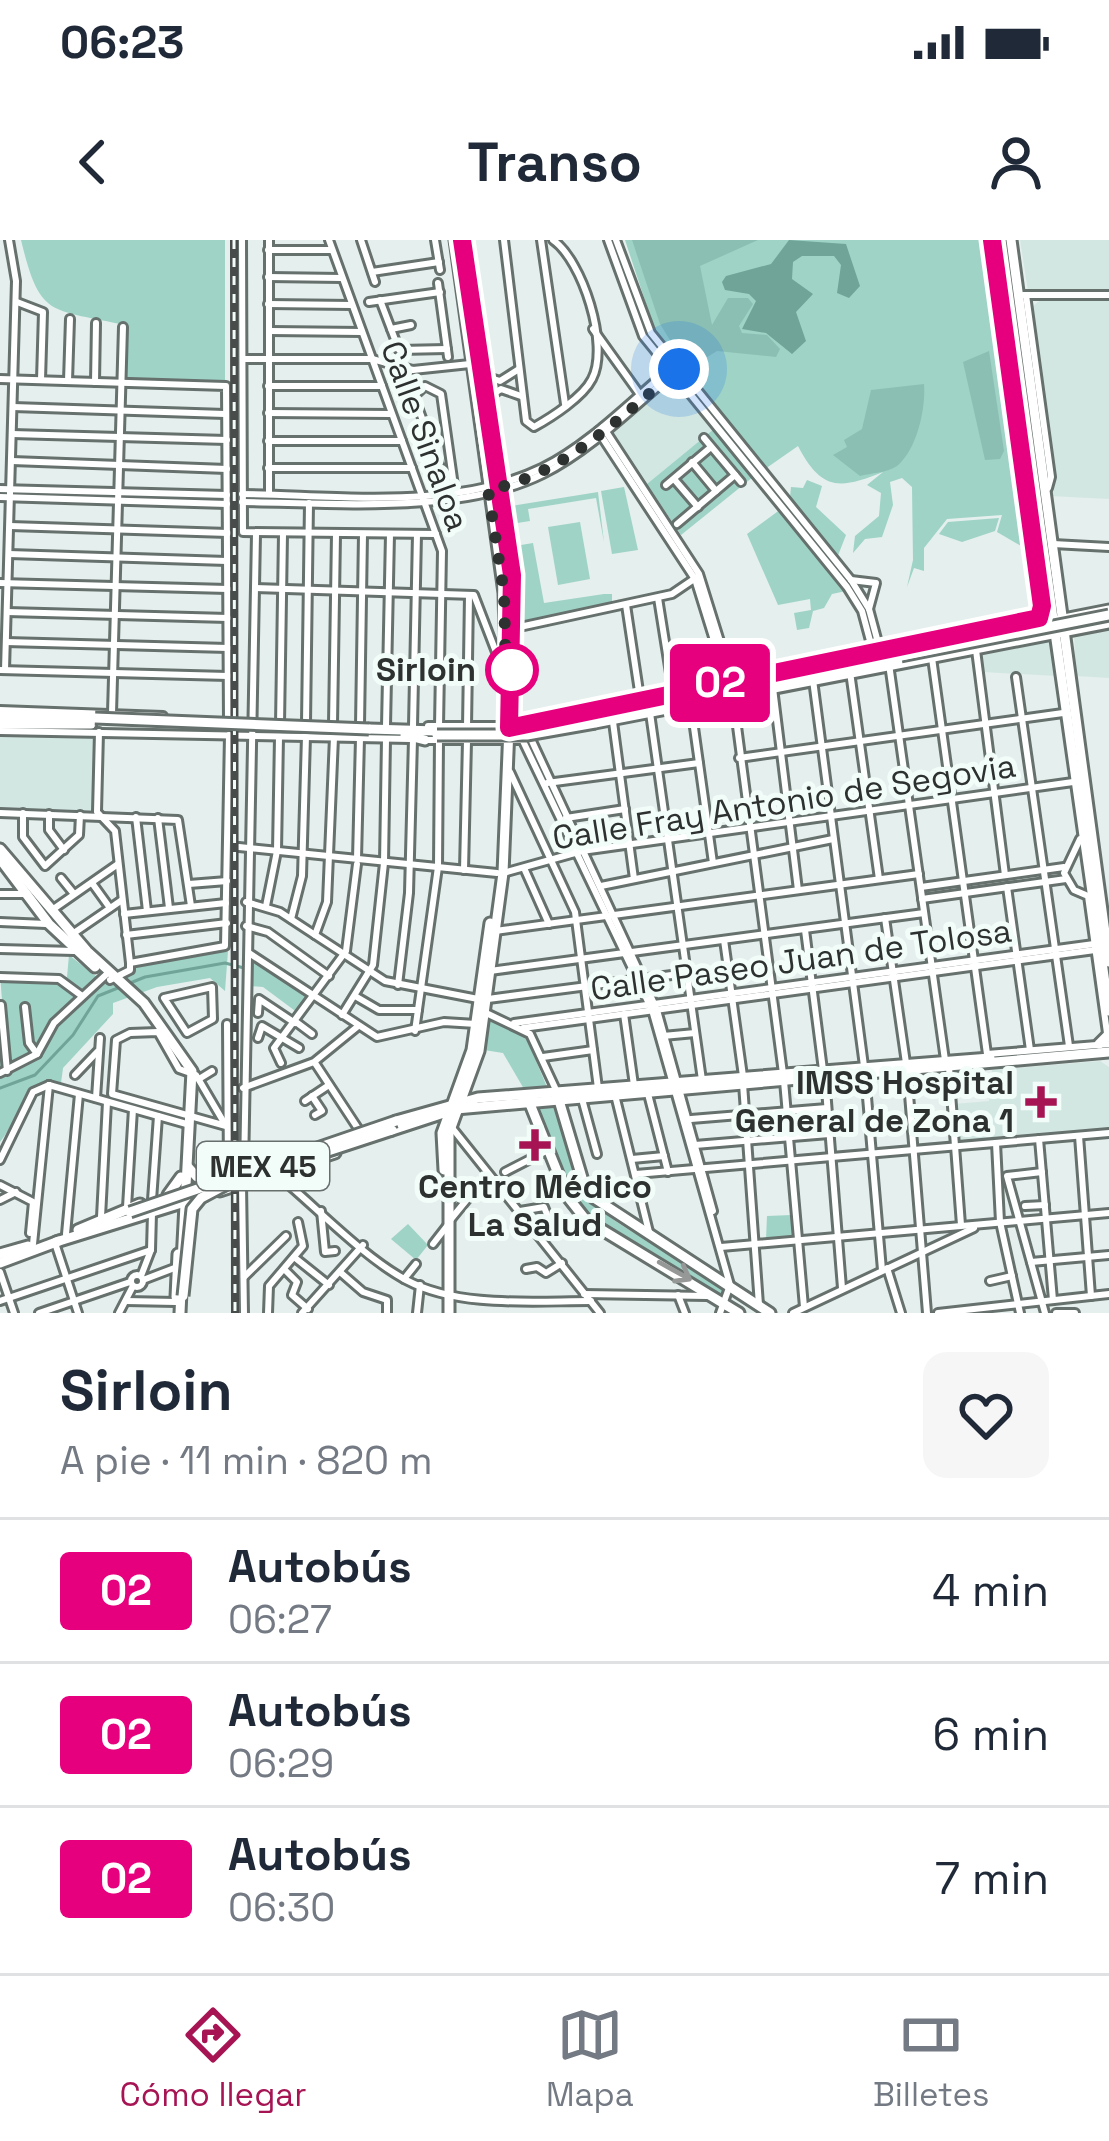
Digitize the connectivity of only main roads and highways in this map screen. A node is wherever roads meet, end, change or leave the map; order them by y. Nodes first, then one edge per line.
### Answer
1 (458, 240) edge
2 (996, 240) edge
3 (1011, 240) edge
4 (1006, 288) junction
5 (999, 300) road end
6 (1023, 325) junction
7 (1033, 343) road end
8 (492, 486) junction
9 (1037, 531) junction
10 (1053, 544) junction
11 (1055, 599) junction
12 (1081, 615) junction
13 (1109, 617) edge
14 (1058, 619) junction
15 (1035, 621) junction
16 (1012, 628) junction
17 (961, 636) junction
18 (1061, 637) junction
19 (1008, 644) junction
20 (936, 645) junction
21 (873, 654) junction
22 (929, 657) junction
23 (896, 661) junction
24 (804, 673) junction
25 (731, 686) junction
26 (630, 712) junction
27 (2, 720) edge
28 (23, 720) junction
29 (94, 722) junction
30 (504, 725) junction
31 (527, 725) road end
32 (502, 741) junction
33 (0, 849) edge
34 (2, 864) edge
35 (500, 873) junction
36 (48, 916) junction
37 (1109, 962) edge
38 (482, 999) junction
39 (1109, 1012) edge
40 (1107, 1048) edge
41 (743, 1080) junction
42 (465, 1083) junction
43 (678, 1086) junction
44 (558, 1096) junction
45 (528, 1098) junction
46 (476, 1103) junction
47 (454, 1105) junction
48 (435, 1107) junction
49 (186, 1120) junction
50 (417, 1121) junction
51 (396, 1124) junction
52 (447, 1129) junction
53 (254, 1166) junction
54 (188, 1167) junction
55 (260, 1178) junction
56 (226, 1182) junction
57 (183, 1185) junction
58 (187, 1201) junction
59 (100, 1222) junction
60 (52, 1242) junction
61 (0, 1259) edge
62 (730, 1285) junction
63 (179, 1305) edge
64 (722, 1308) edge
65 (446, 1313) edge
66 (739, 1313) edge
67 (770, 1313) edge

1 - 8 main road
1 - 8 main road
2 - 4 main road
3 - 6 main road
4 - 5 main road
4 - 9 main road
6 - 7 main road
6 - 10 main road
8 - 30 main road
8 - 30 main road
9 - 10 main road
9 - 11 main road
10 - 11 main road
11 - 12 main road
11 - 14 main road
11 - 15 main road
12 - 13 main road
12 - 14 main road
13 - 18 main road
13 - 22 main road, bridge
13 - 23 main road, bridge
14 - 15 main road
14 - 18 main road
15 - 16 main road
16 - 17 main road
16 - 19 main road
17 - 20 main road
17 - 20 main road
18 - 19 main road
18 - 37 main road
18 - 39 main road
19 - 22 main road
20 - 21 main road
21 - 23 main road
21 - 24 main road
22 - 23 main road
23 - 24 main road
24 - 25 main road
24 - 25 main road
25 - 26 main road
25 - 26 main road
26 - 29 main road, bridge
27 - 28 main road
27 - 28 main road
28 - 29 main road
28 - 29 main road
30 - 31 main road
30 - 32 main road
32 - 35 main road
32 - 35 main road
33 - 36 main road
34 - 36 main road
35 - 38 main road
35 - 38 main road
36 - 49 main road
38 - 42 main road
38 - 42 main road
40 - 41 main road, MEX 45
41 - 43 main road, MEX 45
41 - 43 main road, MEX 45
42 - 46 main road
42 - 47 main road
42 - 48 main road
43 - 44 main road, MEX 45
43 - 44 main road, MEX 45
44 - 45 main road, MEX 45
44 - 62 main road
45 - 46 main road, MEX 45
45 -> 64 main road
46 - 47 main road, MEX 45
46 - 52 main road
47 - 48 main road, MEX 45
47 - 50 main road, MEX 45
47 - 52 main road
48 - 51 main road, MEX 45
49 - 54 main road
49 - 57 main road
50 - 51 main road, MEX 45
50 - 52 main road
51 - 53 main road
51 - 55 main road
51 - 56 main road, MEX 45, bridge
51 - 59 main road, MEX 45, bridge
52 - 65 main road
53 - 55 main road
53 - 56 main road
54 - 56 main road
54 - 57 main road
55 - 56 main road
56 - 57 main road
56 - 58 main road
56 - 59 main road, MEX 45, bridge
56 - 63 main road, bridge
57 - 58 main road
57 - 59 main road
58 - 60 main road
58 - 63 main road
58 - 63 main road
59 - 60 main road, MEX 45
59 - 60 main road, MEX 45
60 - 61 main road, MEX 45
60 - 61 main road, MEX 45
62 - 66 main road
62 - 67 main road
64 - 66 main road

